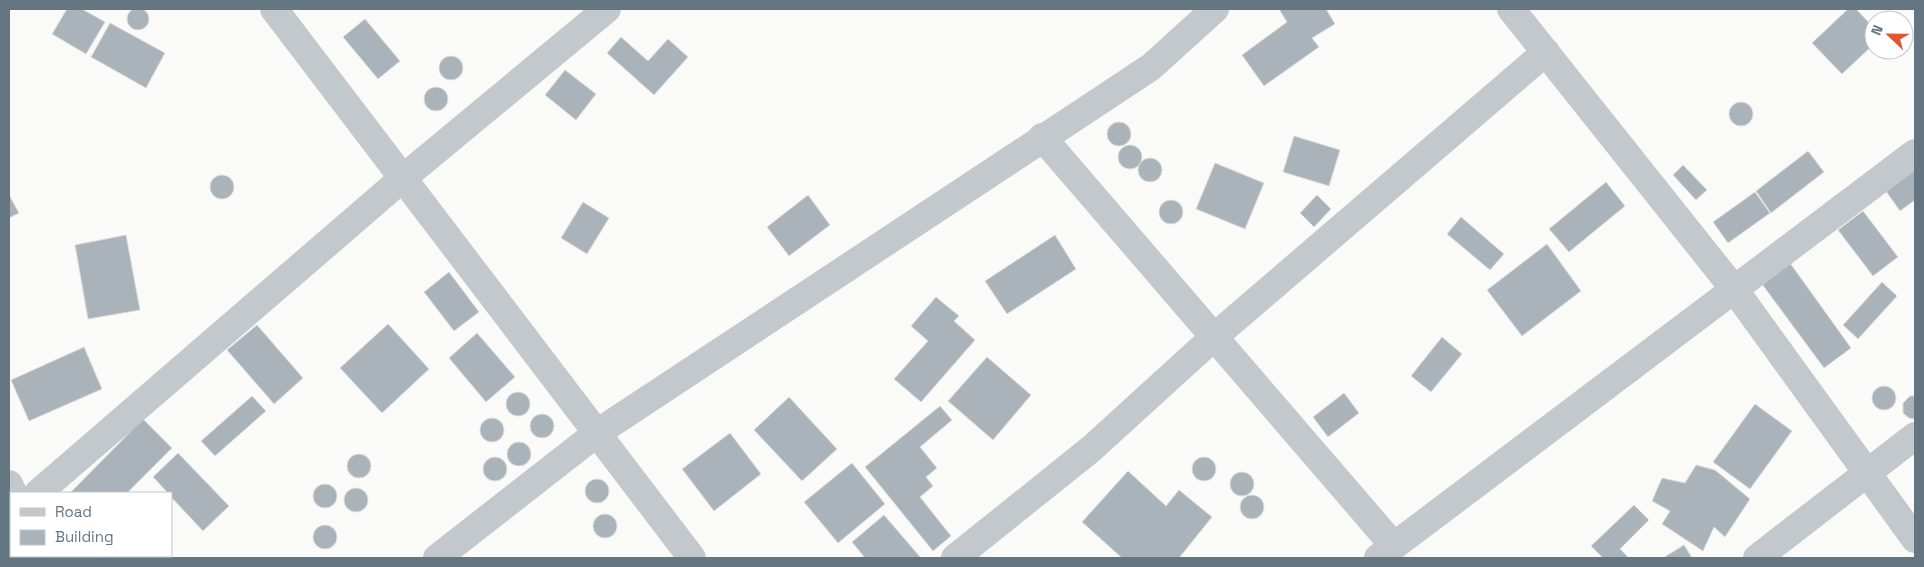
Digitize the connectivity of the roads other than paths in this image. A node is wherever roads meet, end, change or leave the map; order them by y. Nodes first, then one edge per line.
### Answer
1 (274, 9) edge
2 (607, 9) edge
3 (1215, 9) edge
4 (1511, 9) edge
5 (1546, 52) junction
6 (1042, 137) junction
7 (1915, 153) edge
8 (403, 178) junction
9 (1734, 289) junction
10 (1214, 337) junction
11 (597, 433) junction
12 (1915, 436) edge
13 (1866, 473) junction
14 (39, 492) edge
15 (1915, 539) edge
16 (1386, 552) edge
17 (437, 558) edge
18 (692, 558) edge
19 (955, 558) edge
20 (1757, 558) edge

1 - 8 street
2 - 8 street
3 - 6 street
4 - 5 street
5 - 9 street
5 - 10 street
6 - 10 street
6 - 11 street
7 - 9 street
8 - 11 street
8 - 14 street
9 - 13 street
9 - 16 street
10 - 16 street
10 - 19 street
11 - 17 street
11 - 18 street
12 - 13 street
13 - 15 street
13 - 20 street

